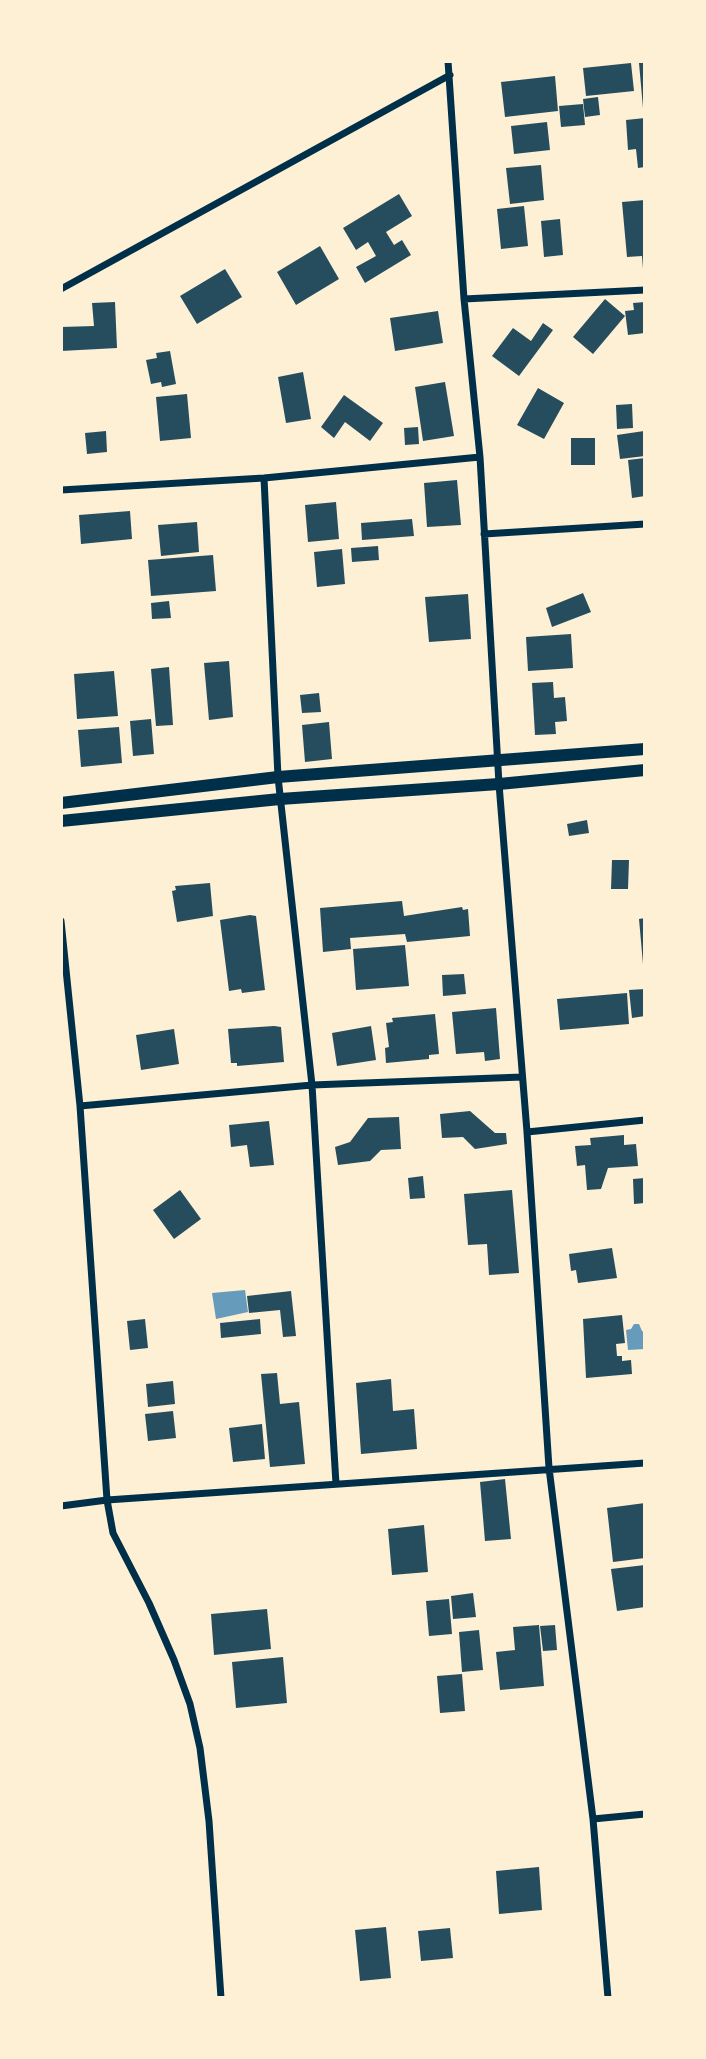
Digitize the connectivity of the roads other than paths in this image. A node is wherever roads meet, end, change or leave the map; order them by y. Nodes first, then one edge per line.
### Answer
1 (448, 61) edge
2 (450, 75) junction
3 (61, 289) edge
4 (645, 290) edge
5 (464, 299) junction
6 (480, 457) junction
7 (264, 478) junction
8 (61, 490) edge
9 (645, 524) edge
10 (484, 534) junction
11 (645, 749) edge
12 (498, 761) junction
13 (645, 770) edge
14 (278, 777) junction
15 (499, 784) junction
16 (280, 799) junction
17 (61, 803) edge
18 (61, 821) edge
19 (61, 921) edge
20 (522, 1077) junction
21 (312, 1085) junction
22 (80, 1106) junction
23 (645, 1120) edge
24 (527, 1132) junction
25 (645, 1463) edge
26 (549, 1468) junction
27 (336, 1484) junction
28 (107, 1500) junction
29 (61, 1506) edge
30 (645, 1814) edge
31 (593, 1819) junction
32 (221, 1998) edge
33 (608, 1998) edge

1 - 2 street
2 - 3 street
2 - 5 street
4 - 5 street
5 - 6 street
6 - 7 street
6 - 10 street
7 - 8 street
7 - 14 street
9 - 10 street
10 - 12 street
11 - 12 main road
12 - 14 main road
12 - 15 street
13 - 15 main road
14 - 16 street
14 - 17 main road
15 - 16 main road
15 - 20 street
16 - 18 main road
16 - 21 street
19 - 22 street
20 - 21 street
20 - 24 street
21 - 22 street
21 - 27 street
22 - 28 street
23 - 24 street
24 - 26 street
25 - 26 street
26 - 27 street
26 - 31 street
27 - 28 street
28 - 29 street
28 - 32 street
30 - 31 street
31 - 33 street

